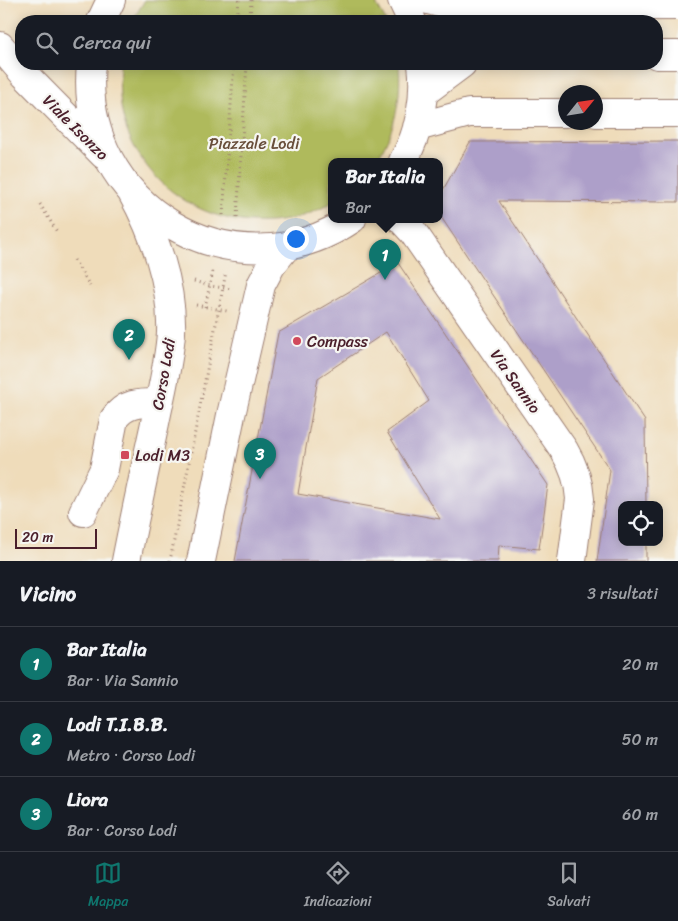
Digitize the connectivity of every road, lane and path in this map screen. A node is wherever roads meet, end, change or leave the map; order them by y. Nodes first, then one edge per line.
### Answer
1 (111, 0) edge
2 (239, 0) edge
3 (251, 0) edge
4 (402, 0) edge
5 (428, 0) edge
6 (678, 6) edge
7 (104, 15) edge
8 (238, 15) edge
9 (250, 15) edge
10 (409, 15) edge
11 (0, 46) edge
12 (663, 55) edge
13 (678, 55) edge
14 (15, 63) edge
15 (21, 70) edge
16 (91, 70) edge
17 (234, 70) edge
18 (247, 70) edge
19 (422, 70) edge
20 (454, 70) edge
21 (423, 94) junction
22 (558, 113) edge
23 (603, 113) edge
24 (678, 113) edge
25 (417, 127) junction
26 (404, 158) edge
27 (112, 164) junction
28 (131, 191) junction
29 (40, 204) dead end
30 (223, 221) dead end
31 (236, 223) dead end
32 (345, 223) edge
33 (404, 223) edge
34 (57, 232) dead end
35 (287, 246) junction
36 (74, 260) dead end
37 (213, 270) dead end
38 (226, 272) dead end
39 (191, 280) dead end
40 (261, 285) junction
41 (90, 286) dead end
42 (210, 286) junction
43 (223, 288) junction
44 (191, 304) dead end
45 (206, 306) junction
46 (219, 309) junction
47 (234, 313) dead end
48 (159, 403) junction
49 (83, 512) dead end
50 (126, 561) edge
51 (170, 561) edge
52 (201, 561) edge
53 (572, 561) edge

1 - 7 main road
2 - 8 path
3 - 9 path
4 - 10 main road
5 - 6 main road
11 - 14 main road, Viale Isonzo
12 - 13 main road
15 - 27 main road, Viale Isonzo
16 - 27 main road
17 - 30 path
18 - 31 path
19 - 21 main road
20 - 21 main road
21 - 25 main road
22 - 25 main road
23 - 24 main road
25 - 26 main road
27 - 28 main road
28 - 35 main road
28 - 48 main road, Corso Lodi
29 - 34 path
32 - 35 main road
33 - 53 main road, Via Sannio
35 - 40 main road
36 - 41 path
37 - 42 path
38 - 43 path
39 - 42 path
40 - 43 path
40 - 52 main road
42 - 43 path
42 - 45 path
43 - 46 path
44 - 45 path
45 - 46 path
46 - 47 path
46 - 51 path
48 - 49 main road
48 - 50 main road, Corso Lodi

